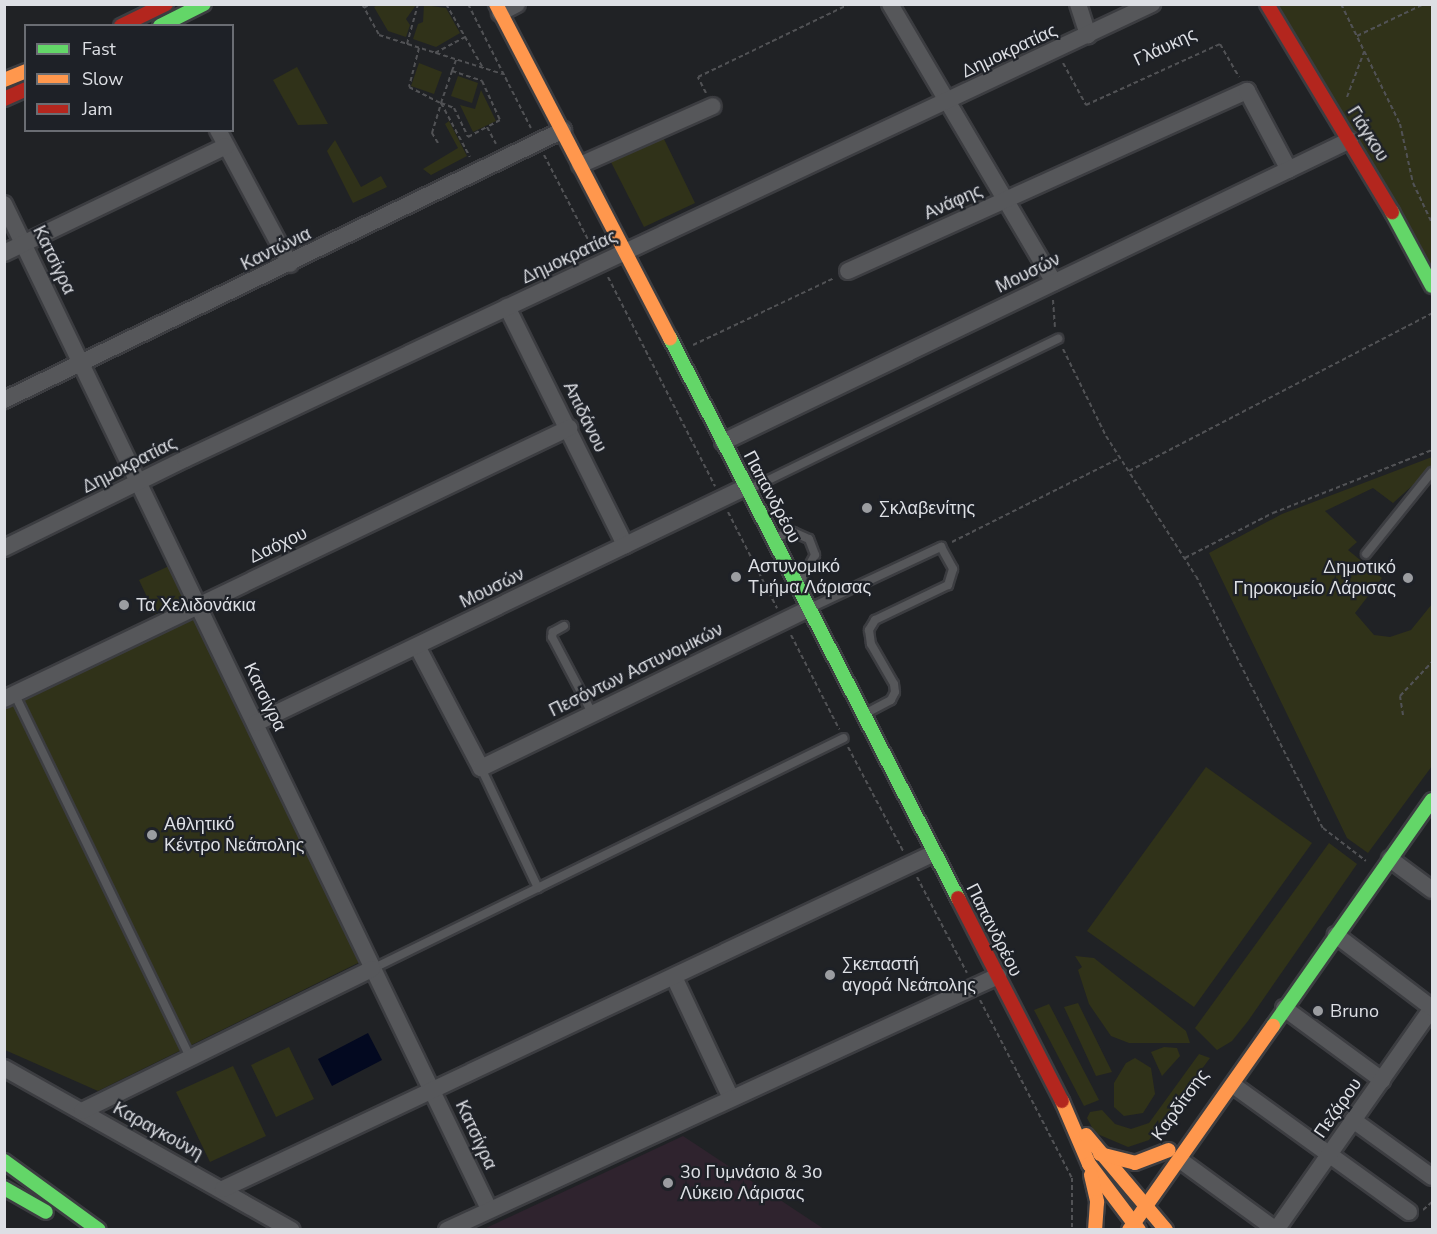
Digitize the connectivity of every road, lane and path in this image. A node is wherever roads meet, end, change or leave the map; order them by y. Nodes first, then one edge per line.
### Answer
1 (166, 4) edge
2 (204, 4) edge
3 (370, 4) edge
4 (418, 4) edge
5 (446, 4) edge
6 (517, 4) edge
7 (850, 4) edge
8 (890, 4) edge
9 (1078, 4) edge
10 (1152, 4) edge
11 (1267, 4) edge
12 (1341, 4) edge
13 (1424, 4) edge
14 (363, 6) edge
15 (498, 9) edge
16 (126, 24) edge
17 (163, 24) edge
18 (1088, 35) junction
19 (467, 36) junction
20 (1356, 36) junction
21 (407, 44) junction
22 (419, 48) junction
23 (1056, 50) junction
24 (1364, 52) junction
25 (435, 53) junction
26 (456, 60) junction
27 (483, 68) junction
28 (24, 71) edge
29 (452, 71) junction
30 (503, 74) dead end
31 (4, 80) edge
32 (24, 90) edge
33 (1247, 91) junction
34 (4, 99) edge
35 (948, 102) junction
36 (441, 103) junction
37 (713, 106) joint
38 (1338, 121) junction
39 (487, 127) junction
40 (563, 130) junction
41 (219, 132) edge
42 (1350, 140) junction
43 (438, 143) dead end
44 (226, 146) junction
45 (504, 160) junction
46 (580, 165) junction
47 (1289, 170) junction
48 (478, 173) junction
49 (1006, 199) junction
50 (4, 204) edge
51 (1432, 223) edge
52 (24, 244) junction
53 (625, 252) junction
54 (4, 253) edge
55 (290, 264) junction
56 (848, 271) joint
57 (1054, 282) junction
58 (1432, 286) edge
59 (507, 307) junction
60 (1432, 313) edge
61 (1058, 339) junction
62 (677, 353) junction
63 (82, 363) junction
64 (4, 400) edge
65 (569, 428) junction
66 (723, 442) junction
67 (1432, 450) edge
68 (1120, 458) junction
69 (1128, 472) junction
70 (1432, 472) edge
71 (138, 483) junction
72 (746, 489) junction
73 (773, 538) junction
74 (625, 545) junction
75 (941, 547) junction
76 (4, 548) edge
77 (1366, 554) dead end
78 (1185, 558) junction
79 (797, 584) junction
80 (198, 605) junction
81 (810, 608) junction
82 (564, 626) dead end
83 (417, 646) junction
84 (1432, 662) edge
85 (10, 697) edge
86 (592, 713) junction
87 (864, 714) junction
88 (1403, 715) dead end
89 (256, 723) junction
90 (844, 738) dead end
91 (481, 768) junction
92 (1432, 800) edge
93 (934, 853) junction
94 (1390, 859) junction
95 (1368, 862) dead end
96 (538, 888) junction
97 (1432, 890) edge
98 (1336, 935) junction
99 (372, 969) junction
100 (998, 976) junction
101 (674, 977) junction
102 (1284, 1008) junction
103 (1432, 1008) edge
104 (190, 1058) junction
105 (4, 1068) edge
106 (1382, 1080) junction
107 (1233, 1085) junction
108 (432, 1089) junction
109 (731, 1098) junction
110 (1063, 1104) junction
111 (82, 1111) junction
112 (1353, 1120) junction
113 (1100, 1154) junction
114 (1329, 1154) junction
115 (1174, 1155) junction
116 (4, 1161) edge
117 (1089, 1164) junction
118 (1432, 1177) edge
119 (4, 1188) edge
120 (223, 1189) junction
121 (1136, 1195) junction
122 (1147, 1205) junction
123 (489, 1209) junction
124 (1409, 1212) dead end
125 (1131, 1224) edge
126 (1276, 1229) edge
127 (81, 1230) edge
128 (99, 1230) edge
129 (292, 1230) edge
130 (447, 1230) edge
131 (1095, 1230) edge
132 (1112, 1230) edge
133 (1166, 1230) edge

1 - 16 main road
2 - 17 main road
3 - 14 path
4 - 21 path
5 - 19 path
6 - 15 street
7 - 37 path
8 - 35 street
9 - 18 street
10 - 18 street, Δημοκρατίας
11 - 38 main road, Γιάγκου
12 - 20 path
13 - 20 path
14 - 21 path
15 - 40 main road, Παπανδρέου
18 - 23 street, Δημοκρατίας
19 - 25 path
19 - 27 path
20 - 24 path
21 - 22 path
22 - 25 path
22 - 36 path
23 - 33 path, Γλάυκης
23 - 35 street, Δημοκρατίας
24 - 38 path
24 - 51 path
25 - 26 path
26 - 27 path
26 - 29 path
27 - 30 path
28 - 31 main road
29 - 36 path
29 - 39 path
32 - 34 main road
33 - 47 street
33 - 49 street, Ανάφης
35 - 49 street
35 - 53 street, Δημοκρατίας
36 - 39 path
36 - 43 path
36 - 48 path
37 - 46 street
38 - 42 main road, Γιάγκου
39 - 45 path
40 - 45 street, Καντώνια
40 - 46 main road, Παπανδρέου
41 - 44 street
42 - 47 street, Μουσών
42 - 58 main road, Γιάγκου
44 - 52 street
44 - 55 street
45 - 48 street, Καντώνια
46 - 53 main road, Παπανδρέου
47 - 57 street, Μουσών
48 - 55 street, Καντώνια
49 - 56 street, Ανάφης
49 - 57 street
50 - 52 street, Κατσίγρα
52 - 54 street
52 - 63 street, Κατσίγρα
53 - 59 street, Δημοκρατίας
53 - 62 main road, Παπανδρέου
55 - 63 street, Καντώνια
56 - 62 path
57 - 61 path
57 - 66 street, Μουσών
59 - 65 street, Απιδάνου
59 - 71 street, Δημοκρατίας
60 - 69 path
61 - 68 path
61 - 72 lane
62 - 66 main road, Παπανδρέου
63 - 64 street, Καντώνια
63 - 71 street, Κατσίγρα
65 - 74 street, Απιδάνου
65 - 80 street, Δαόχου
66 - 72 main road, Παπανδρέου
67 - 78 path
68 - 69 path
68 - 75 path
69 - 78 path
70 - 77 lane
71 - 76 street, Δημοκρατίας
71 - 80 street, Κατσίγρα
72 - 73 main road, Παπανδρέου
72 - 74 street, Μουσών
73 - 79 main road, Παπανδρέου
73 - 79 lane
74 - 83 street, Μουσών
75 - 81 lane
75 - 87 lane
78 - 95 path
79 - 81 main road, Παπανδρέου
80 - 85 street, Δαόχου
80 - 89 street, Κατσίγρα
81 - 86 street, Πεσόντων Αστυνομικών
81 - 87 main road, Παπανδρέου
82 - 86 lane
83 - 89 street, Μουσών
83 - 91 street
84 - 88 path
85 - 104 lane
86 - 91 street, Πεσόντων Αστυνομικών
87 - 93 main road, Παπανδρέου
89 - 99 street, Κατσίγρα
90 - 96 lane
91 - 96 lane
92 - 94 main road, Καρδίτσης
93 - 100 main road, Παπανδρέου
93 - 101 street
94 - 97 street
94 - 98 main road, Καρδίτσης
96 - 99 lane
98 - 102 main road, Καρδίτσης
98 - 103 street
99 - 104 street
99 - 108 street, Κατσίγρα
100 - 109 street
100 - 110 main road, Παπανδρέου
101 - 108 street
101 - 109 street
102 - 106 street
102 - 107 main road, Καρδίτσης
102 - 115 main road, Καρδίτσης
103 - 106 street, Πεζάρου
104 - 111 street
105 - 111 street, Καραγκούνη
106 - 112 street, Πεζάρου
107 - 114 street
107 - 115 main road, Καρδίτσης
108 - 120 street
108 - 123 street, Κατσίγρα
109 - 123 street
110 - 113 main road
110 - 117 main road
111 - 120 street, Καραγκούνη
112 - 114 street, Πεζάρου
112 - 118 street
113 - 115 main road
113 - 121 main road
114 - 124 street
114 - 126 street, Πεζάρου
115 - 121 main road, Καρδίτσης
115 - 122 main road, Καρδίτσης
115 - 126 street
116 - 128 main road
117 - 125 main road
117 - 131 main road
119 - 127 main road
120 - 129 street, Καραγκούνη
121 - 122 main road
121 - 125 main road, Καρδίτσης
122 - 125 main road, Καρδίτσης
122 - 133 main road
123 - 130 street
125 - 132 main road, Καρδίτσης

